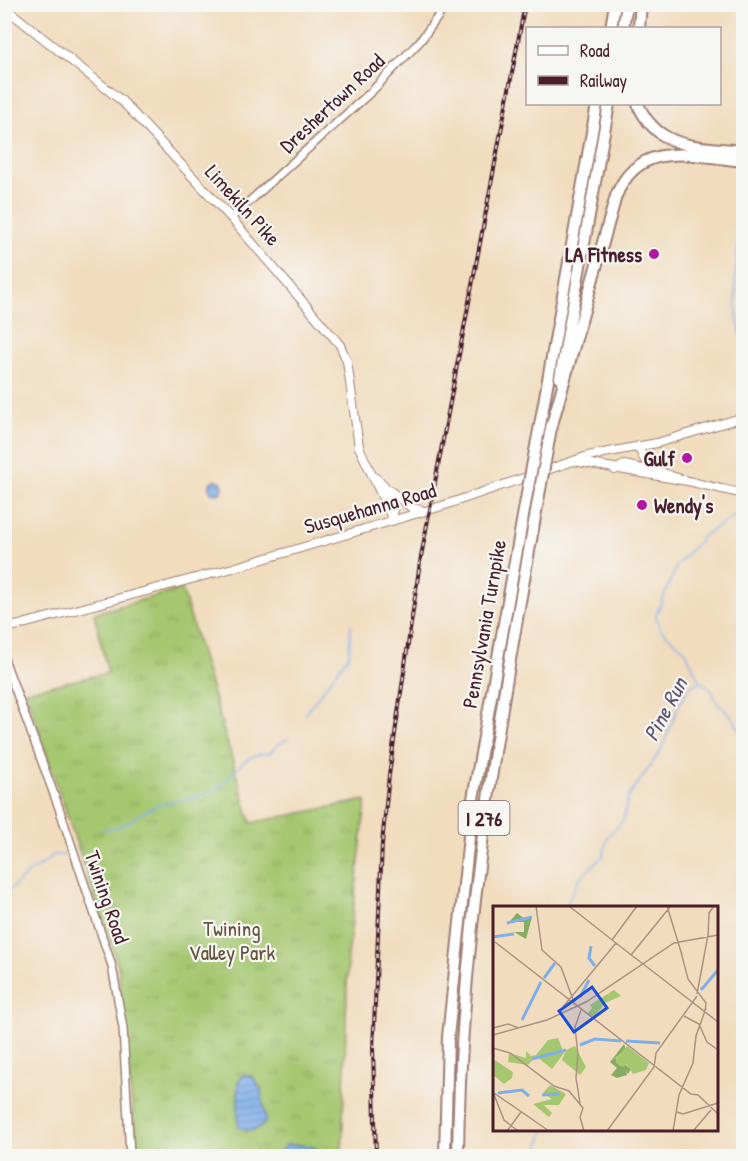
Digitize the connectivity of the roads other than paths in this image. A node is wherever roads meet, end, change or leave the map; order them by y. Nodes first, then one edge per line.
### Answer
1 (447, 4) edge
2 (615, 4) edge
3 (627, 4) edge
4 (641, 4) edge
5 (4, 7) edge
6 (611, 27) edge
7 (623, 27) edge
8 (639, 27) edge
9 (597, 105) edge
10 (609, 105) edge
11 (639, 105) edge
12 (744, 151) edge
13 (744, 161) edge
14 (231, 218) junction
15 (744, 417) edge
16 (551, 428) junction
17 (638, 447) junction
18 (570, 461) junction
19 (615, 470) junction
20 (662, 471) junction
21 (376, 478) junction
22 (693, 482) junction
23 (387, 489) junction
24 (744, 494) edge
25 (426, 510) junction
26 (393, 520) junction
27 (4, 629) edge
28 (4, 659) edge
29 (130, 1156) edge
30 (445, 1156) edge
31 (458, 1156) edge

1 - 14 street, Dreshertown Road
2 - 6 highway
3 - 7 highway
4 - 8 highway
5 - 14 main road, Limekiln Pike
9 - 30 highway, Pennsylvania Turnpike / I 276, bridge
10 - 16 highway, Pennsylvania Turnpike / I 276
11 - 12 highway
13 - 16 highway
14 - 21 main road, Limekiln Pike
15 - 17 main road, Susquehanna Road
16 - 31 highway, Pennsylvania Turnpike / I 276, bridge
17 - 18 main road, Susquehanna Road
17 - 20 main road
18 - 19 main road
18 - 25 main road, Susquehanna Road
19 - 20 main road
19 - 22 main road
20 - 22 main road
21 - 23 main road, Limekiln Pike
21 - 26 main road, Limekiln Pike
22 - 24 main road
23 - 25 main road, Limekiln Pike
23 - 26 main road
25 - 26 main road, Susquehanna Road
26 - 27 main road, Susquehanna Road
28 - 29 street, Twining Road

